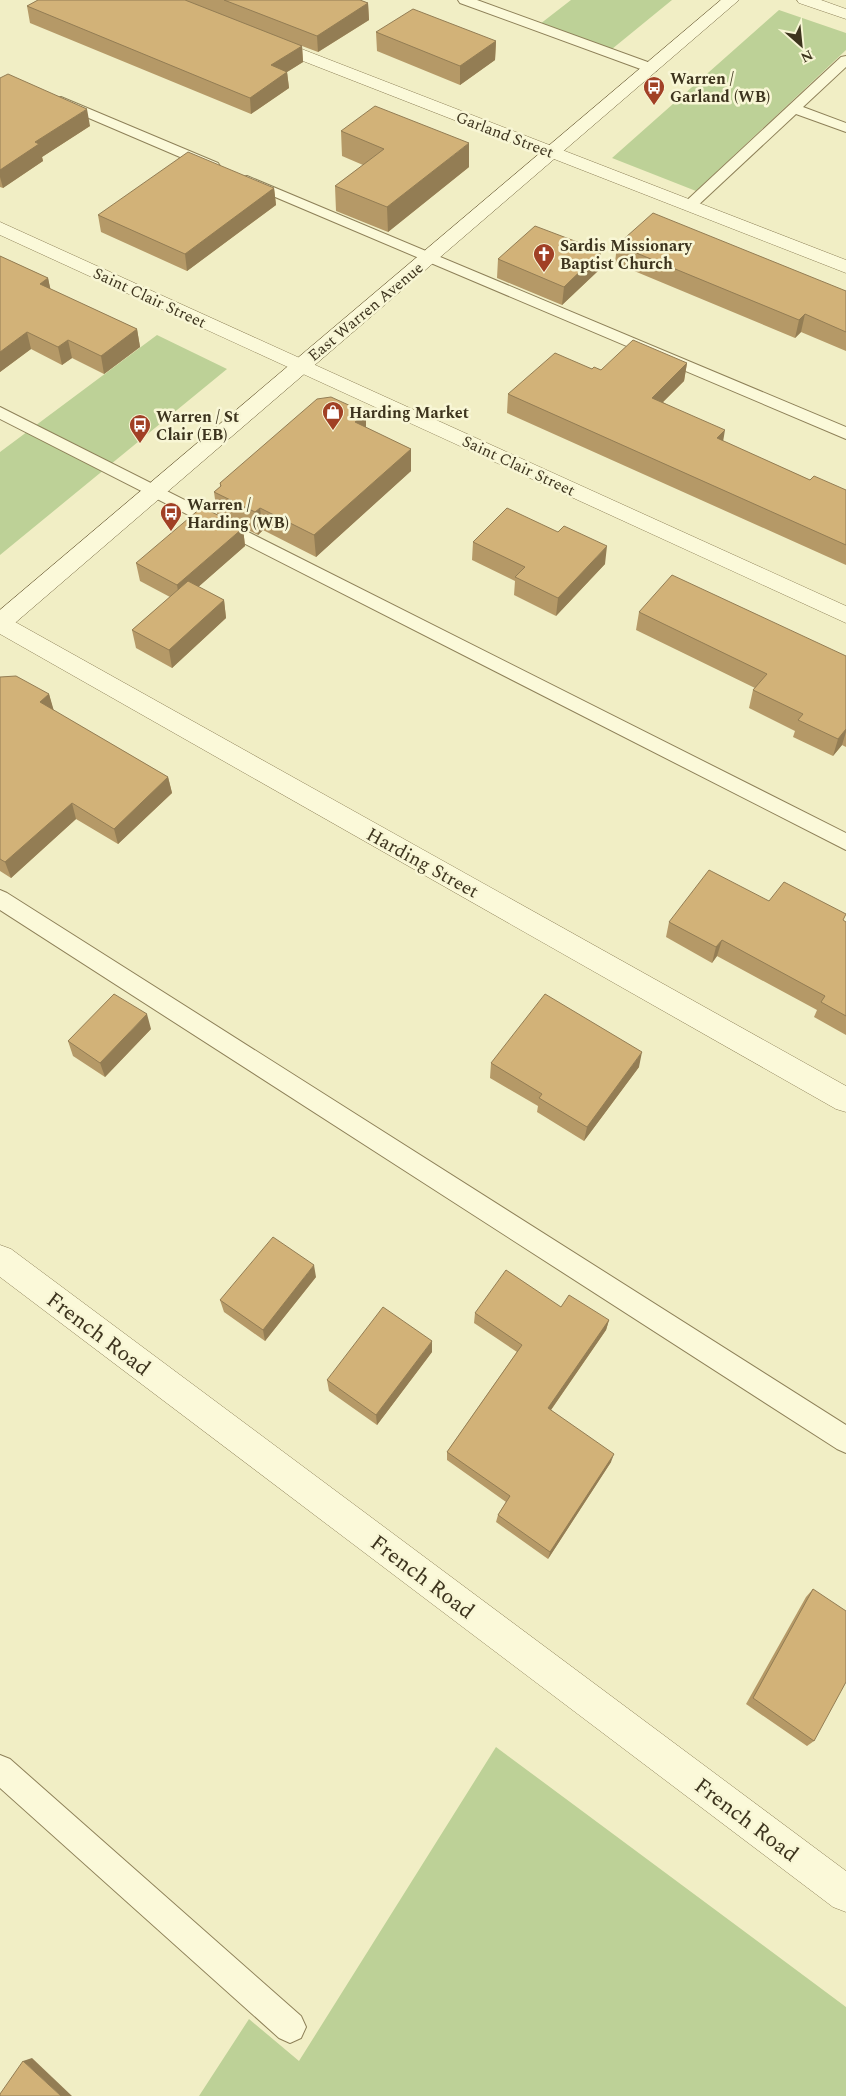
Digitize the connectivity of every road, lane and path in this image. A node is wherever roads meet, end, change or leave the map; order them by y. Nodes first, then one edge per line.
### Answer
1 (465, 0) edge
2 (731, 0) edge
3 (805, 0) edge
4 (846, 14) edge
5 (256, 36) edge
6 (846, 60) edge
7 (651, 68) junction
8 (46, 94) edge
9 (794, 109) junction
10 (846, 128) edge
11 (552, 152) junction
12 (689, 206) junction
13 (0, 228) edge
14 (428, 258) junction
15 (846, 267) edge
16 (301, 366) junction
17 (0, 412) edge
18 (846, 433) edge
19 (154, 491) junction
20 (846, 614) edge
21 (0, 624) edge
22 (846, 842) edge
23 (0, 899) edge
24 (846, 1100) edge
25 (0, 1259) edge
26 (846, 1440) edge
27 (0, 1769) edge
28 (846, 1894) edge
29 (290, 2026) dead end

1 - 7 lane
2 - 7 street, East Warren Avenue
3 - 4 street
5 - 11 street, Garland Street
6 - 9 lane
7 - 11 street, East Warren Avenue
8 - 14 lane
9 - 10 lane
9 - 12 lane
11 - 12 street, Garland Street
11 - 14 street, East Warren Avenue
12 - 15 street, Garland Street
13 - 16 street, Saint Clair Street
14 - 16 street, East Warren Avenue
14 - 18 lane
16 - 19 street, East Warren Avenue
16 - 20 street, Saint Clair Street
17 - 19 lane
19 - 21 street, East Warren Avenue
19 - 22 lane
21 - 24 street, Harding Street
23 - 26 lane
25 - 28 street, French Road
27 - 29 lane

